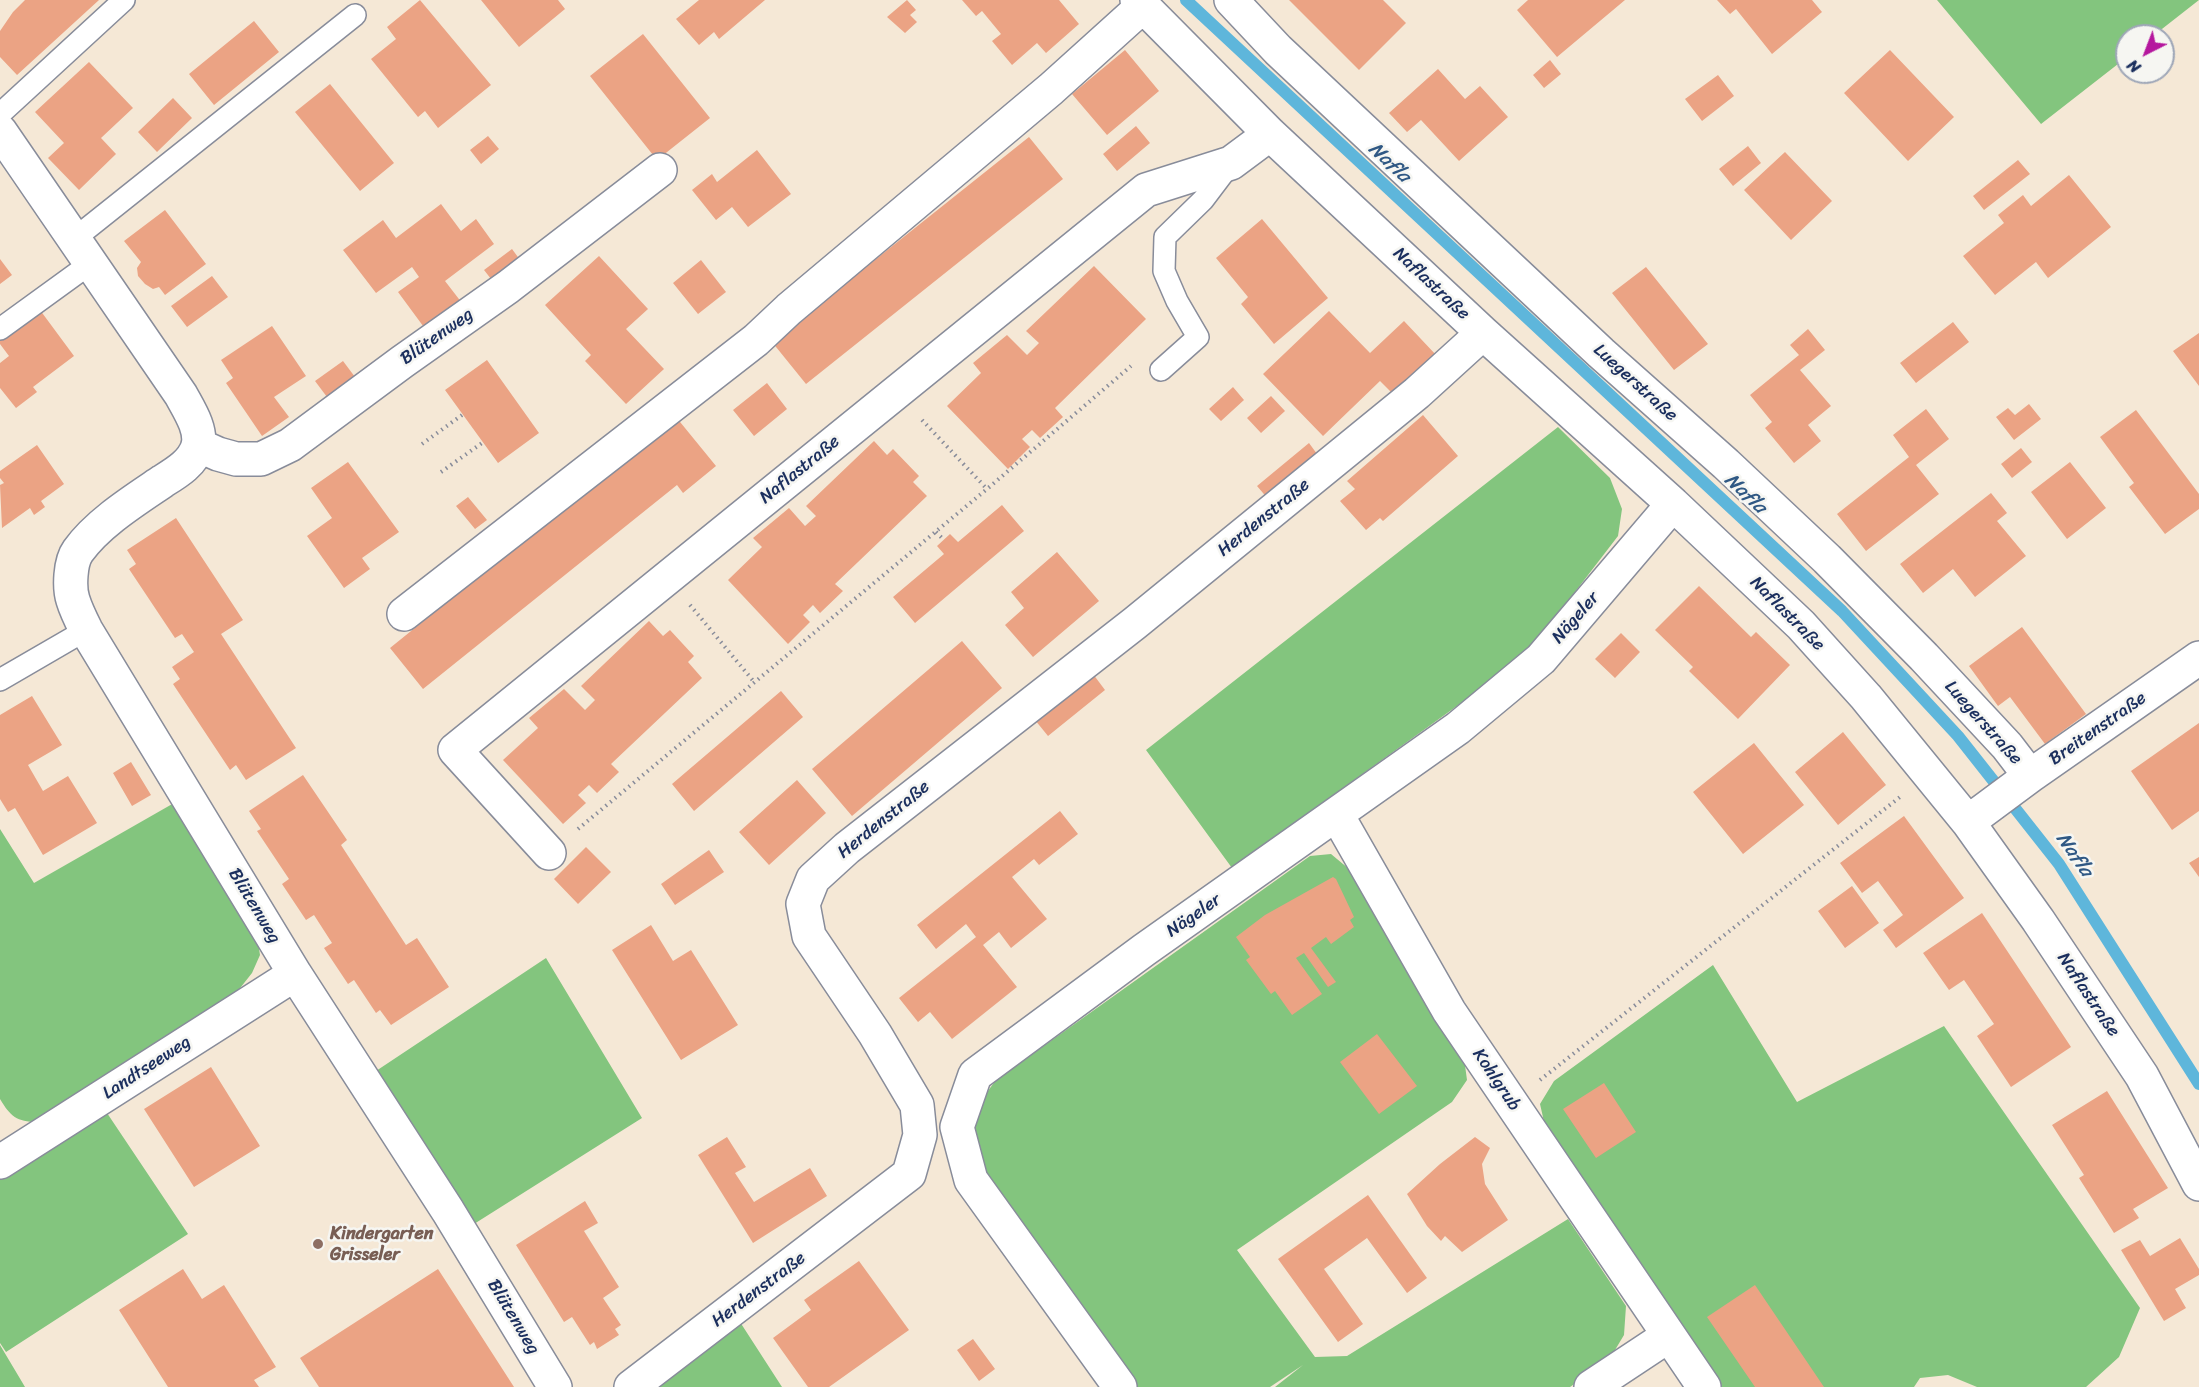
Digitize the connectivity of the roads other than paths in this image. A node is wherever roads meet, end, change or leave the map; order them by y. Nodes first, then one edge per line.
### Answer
1 (124, 0) edge
2 (1231, 0) edge
3 (1140, 3) edge
4 (355, 15) dead end
5 (0, 114) edge
6 (0, 131) edge
7 (1270, 134) junction
8 (1231, 163) junction
9 (660, 170) dead end
10 (82, 251) junction
11 (0, 329) edge
12 (1483, 333) junction
13 (1161, 370) road end
14 (198, 445) junction
15 (1673, 504) junction
16 (404, 614) dead end
17 (86, 630) junction
18 (2199, 658) edge
19 (0, 680) edge
20 (2022, 782) junction
21 (1337, 815) junction
22 (1978, 815) junction
23 (549, 853) road end
24 (295, 974) junction
25 (0, 1161) edge
26 (2199, 1184) edge
27 (1668, 1336) junction
28 (555, 1387) edge
29 (632, 1387) edge
30 (1120, 1387) edge
31 (1592, 1387) edge
32 (1704, 1387) edge

1 - 5 lane
2 - 20 street, Luegerstraße
3 - 7 street, Naflastraße
3 - 16 street, Naflastraße
4 - 10 lane
6 - 10 street
7 - 8 street, Naflastraße
7 - 12 street, Naflastraße
8 - 13 lane
8 - 23 street, Naflastraße
9 - 14 street, Blütenweg
10 - 11 lane
10 - 14 street
12 - 15 street, Naflastraße
12 - 29 street, Herdenstraße
14 - 17 street, Blütenweg
15 - 21 street, Nägeler
15 - 22 street, Naflastraße
17 - 19 lane
17 - 24 street, Blütenweg
18 - 20 street, Breitenstraße
20 - 22 street, Breitenstraße
21 - 27 street, Kohlgrub
21 - 30 street, Nägeler
22 - 26 street, Naflastraße
24 - 25 street, Landtseeweg
24 - 28 street, Blütenweg
27 - 31 street
27 - 32 street, Kohlgrub

